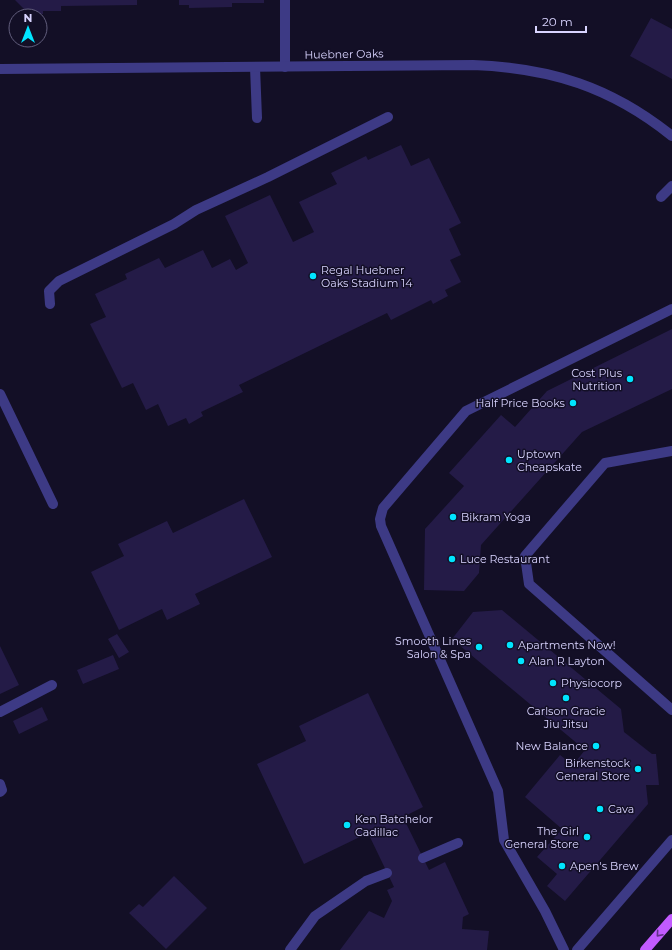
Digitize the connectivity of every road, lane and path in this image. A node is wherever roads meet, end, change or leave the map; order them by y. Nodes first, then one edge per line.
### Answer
1 (285, 0) edge
2 (255, 67) junction
3 (285, 67) junction
4 (0, 70) edge
5 (388, 117) dead end
6 (256, 118) dead end
7 (672, 136) edge
8 (672, 186) edge
9 (661, 197) dead end
10 (50, 304) dead end
11 (672, 309) edge
12 (0, 394) edge
13 (672, 451) edge
14 (53, 504) dead end
15 (52, 684) dead end
16 (672, 710) edge
17 (0, 712) edge
18 (0, 784) edge
19 (0, 792) edge
20 (672, 840) edge
21 (458, 843) dead end
22 (423, 858) dead end
23 (387, 872) dead end
24 (672, 919) edge
25 (290, 950) edge
26 (564, 950) edge
27 (576, 950) edge
28 (645, 950) edge

1 - 3 street
2 - 3 street, Huebner Oaks
2 - 4 street, Huebner Oaks
2 - 6 street
3 - 7 street, Huebner Oaks
5 - 10 street
8 - 9 street
11 - 26 street
12 - 14 street
13 - 16 street
15 - 17 street
18 - 19 street
20 - 27 street
21 - 22 street
23 - 25 street
24 -> 28 main road

